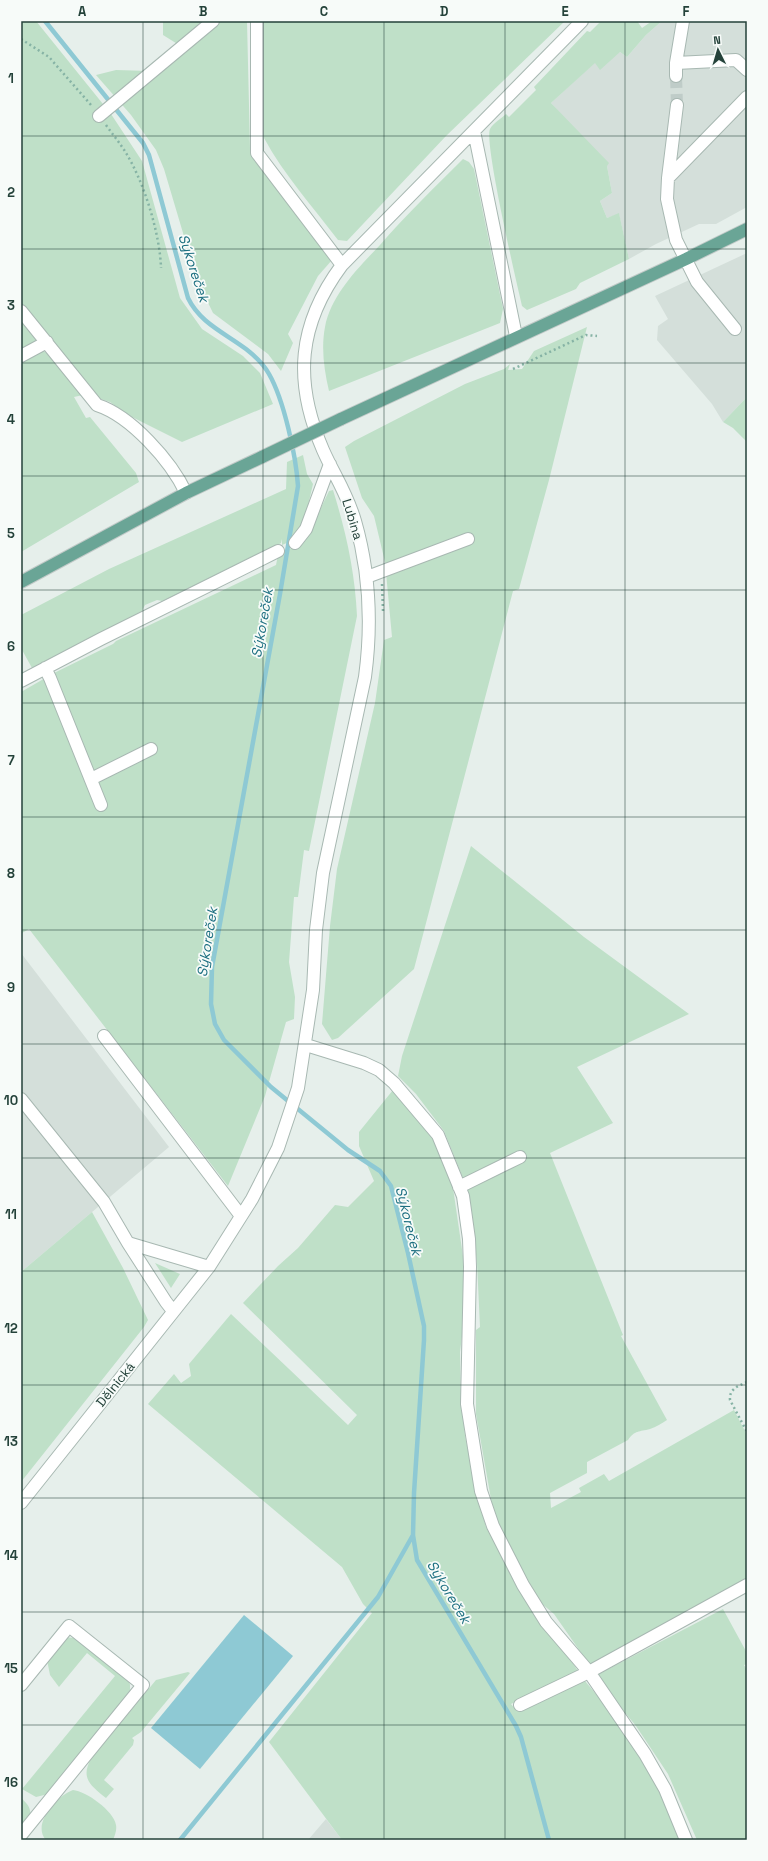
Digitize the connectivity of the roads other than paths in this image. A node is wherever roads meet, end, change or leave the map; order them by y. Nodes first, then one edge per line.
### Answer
1 (213, 21) edge
2 (257, 21) edge
3 (582, 21) edge
4 (683, 21) edge
5 (676, 63) junction
6 (747, 70) edge
7 (676, 76) tunnel mouth
8 (747, 97) edge
9 (677, 105) tunnel mouth
10 (101, 114) road end
11 (474, 131) junction
12 (668, 178) junction
13 (747, 228) edge
14 (686, 259) junction
15 (342, 265) junction
16 (21, 311) edge
17 (735, 329) dead end
18 (516, 336) junction
19 (47, 342) junction
20 (21, 356) edge
21 (330, 464) junction
22 (186, 493) junction
23 (468, 539) dead end
24 (295, 543) dead end
25 (278, 551) dead end
26 (367, 577) junction
27 (21, 582) edge
28 (45, 668) junction
29 (21, 681) edge
30 (151, 749) dead end
31 (91, 779) junction
32 (101, 805) dead end
33 (104, 1036) dead end
34 (306, 1045) junction
35 (21, 1099) edge
36 (520, 1157) dead end
37 (460, 1187) junction
38 (241, 1216) junction
39 (128, 1243) junction
40 (209, 1267) junction
41 (173, 1311) junction
42 (21, 1503) edge
43 (747, 1585) edge
44 (588, 1672) junction
45 (21, 1685) edge
46 (520, 1705) dead end
47 (21, 1836) edge
48 (686, 1840) edge

1 - 10 street
2 - 15 street
3 - 11 street, Lubina
4 - 5 street
5 - 6 street
5 - 7 street
8 - 12 street
9 - 12 street
11 - 15 street, Lubina
11 - 18 street
12 - 14 street
13 - 14 main road
14 - 17 street
14 - 18 main road
15 - 21 street, Lubina
16 - 19 street
18 - 22 main road, bridge
19 - 20 street
19 - 22 street
21 - 24 street
21 - 26 street, Lubina
22 - 27 main road
23 - 26 street
25 - 28 street
26 - 34 street, Lubina
28 - 29 street
28 - 31 street
30 - 31 street
31 - 32 street
33 - 38 street
34 - 37 street
34 - 38 street, Dělnická
35 - 39 street
36 - 37 street
37 - 44 street
38 - 40 street, Dělnická
39 - 40 street
39 - 41 street
40 - 41 street, Dělnická
41 - 42 street, Dělnická
43 - 44 street
44 - 46 street
44 - 48 street
45 - 47 street

